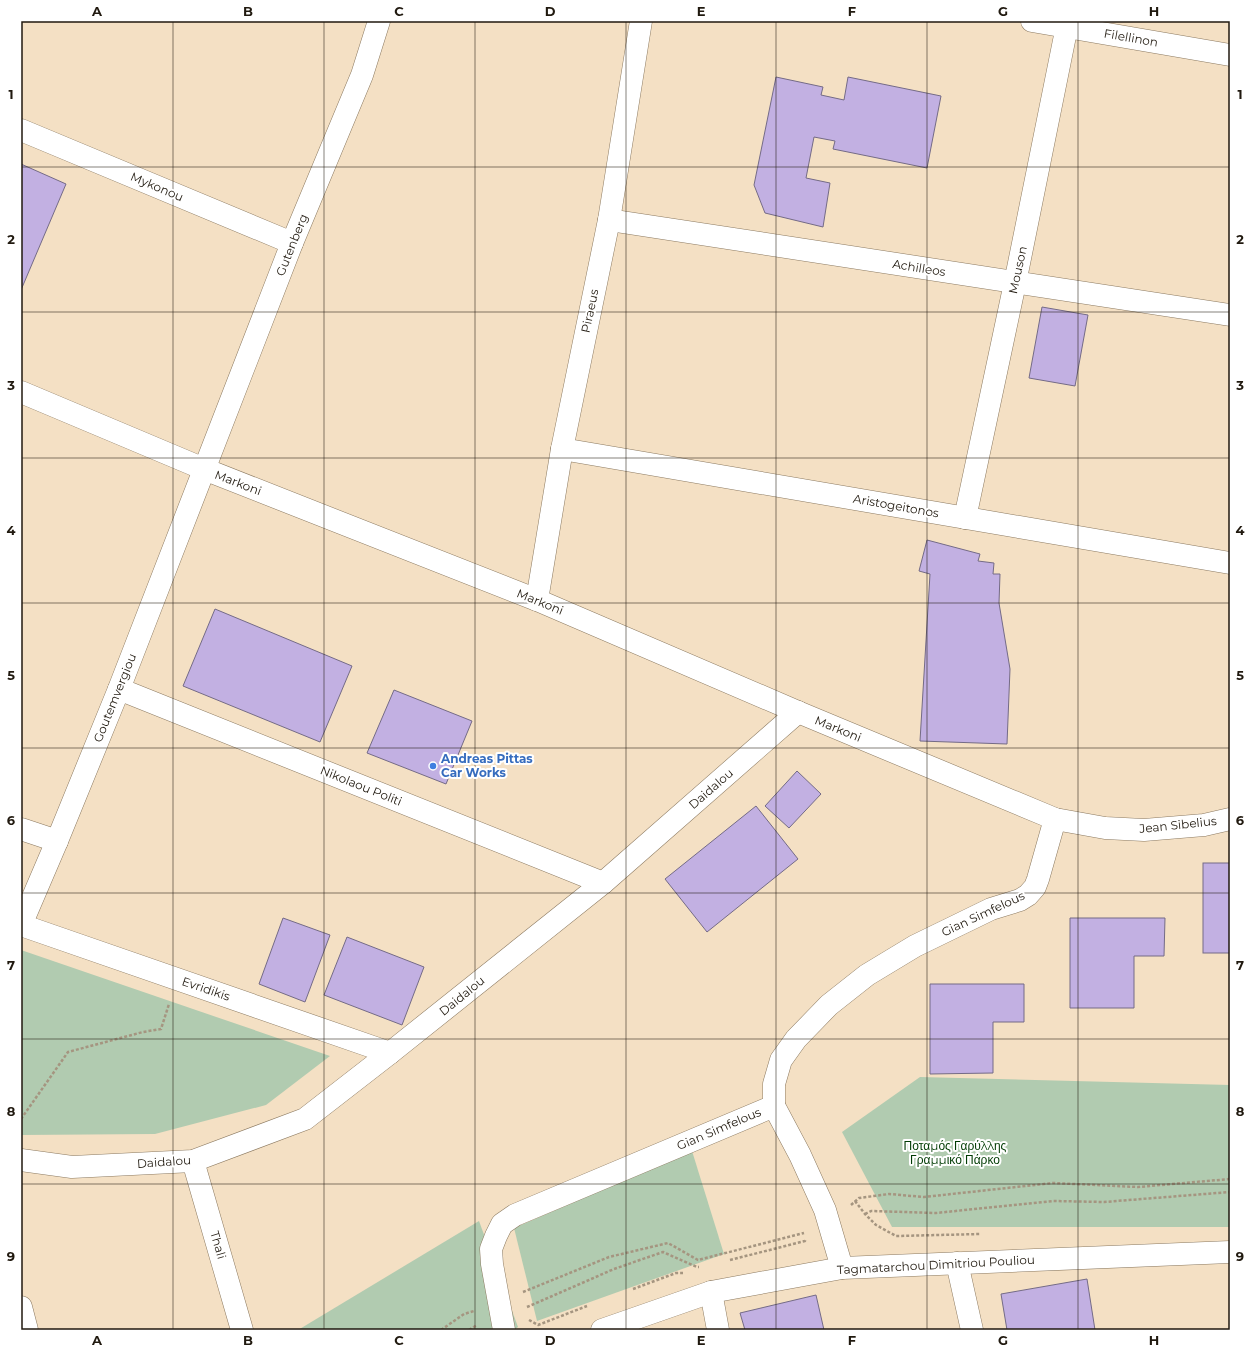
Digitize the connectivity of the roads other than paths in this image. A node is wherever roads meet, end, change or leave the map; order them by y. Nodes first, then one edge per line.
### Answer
1 (379, 21) edge
2 (641, 21) edge
3 (1032, 21) edge
4 (1067, 24) edge
5 (1230, 55) edge
6 (21, 130) edge
7 (609, 220) junction
8 (292, 243) junction
9 (1015, 282) junction
10 (1230, 315) edge
11 (21, 392) edge
12 (562, 449) junction
13 (204, 469) junction
14 (965, 518) junction
15 (1230, 563) edge
16 (537, 600) junction
17 (119, 689) junction
18 (798, 712) junction
19 (1055, 819) junction
20 (1230, 819) edge
21 (21, 829) edge
22 (57, 841) junction
23 (603, 883) junction
24 (21, 925) edge
25 (390, 1053) junction
26 (774, 1106) junction
27 (21, 1160) edge
28 (193, 1161) junction
29 (1230, 1252) edge
30 (957, 1262) junction
31 (842, 1268) junction
32 (711, 1292) junction
33 (21, 1306) edge
34 (27, 1330) edge
35 (242, 1330) edge
36 (504, 1330) edge
37 (602, 1330) edge
38 (718, 1330) edge
39 (972, 1330) edge

1 - 8 street, Gutenberg
2 - 7 street, Piraeus
3 - 4 street, Filellinon
4 - 5 street, Filellinon
4 - 9 street, Mouson
6 - 8 street, Mykonou
7 - 9 street, Achilleos
7 - 12 street, Piraeus
8 - 13 street, Gutenberg
9 - 10 street, Achilleos
9 - 14 street, Mouson
11 - 13 street, Markoni
12 - 14 street, Aristogeitonos
12 - 16 street, Piraeus
13 - 16 street, Markoni
13 - 17 street, Goutemvergiou
14 - 15 street, Aristogeitonos
16 - 18 street, Markoni
17 - 22 street, Goutemvergiou
17 - 23 street, Nikolaou Politi
18 - 19 street, Markoni
18 - 23 street, Daidalou
19 - 20 street, Jean Sibelius
19 - 26 street, Gian Simfelous
21 - 22 street
22 - 24 street, Goutemvergiou
23 - 25 street, Daidalou
24 - 25 street, Evridikis
25 - 28 street, Daidalou
26 - 31 street
26 - 36 street, Gian Simfelous
27 - 28 street, Daidalou
28 - 35 street, Thali
29 - 30 street, Tagmatarchou Dimitriou Pouliou
30 - 31 street, Tagmatarchou Dimitriou Pouliou
30 - 39 street
31 - 32 street, Tagmatarchou Dimitriou Pouliou
32 - 37 street, Tagmatarchou Dimitriou Pouliou
32 - 38 street
33 - 34 street

